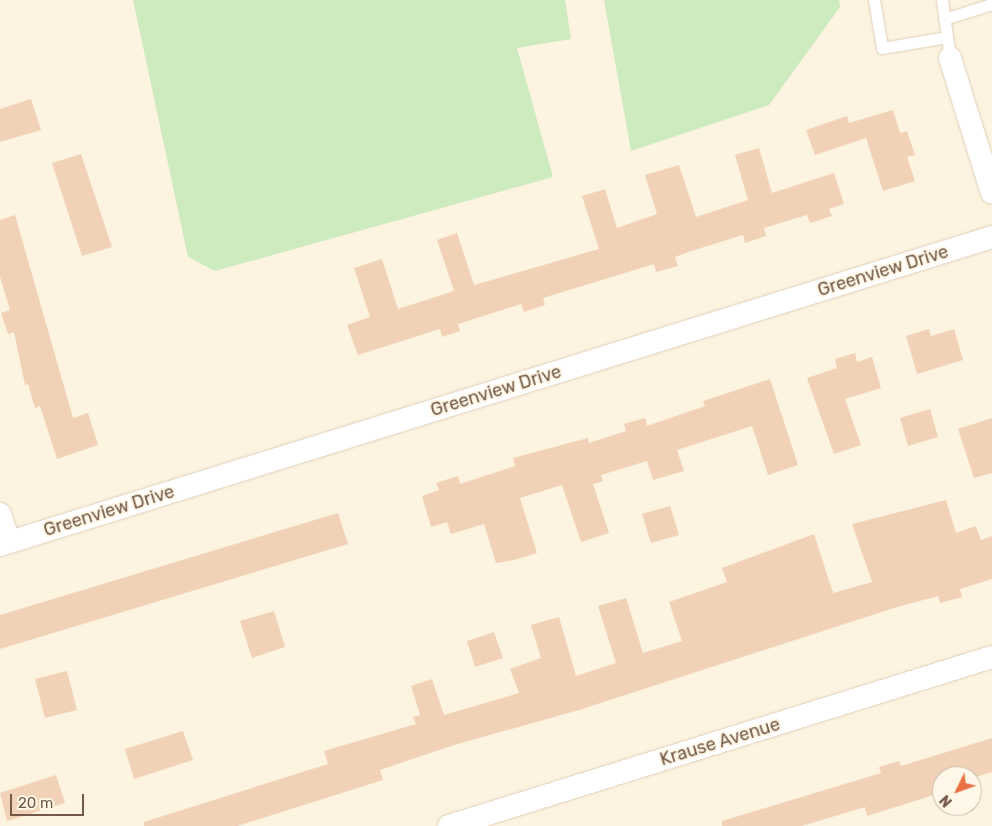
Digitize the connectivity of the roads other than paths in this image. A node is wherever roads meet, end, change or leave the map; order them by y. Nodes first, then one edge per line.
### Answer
1 (874, 0) edge
2 (942, 0) edge
3 (992, 4) edge
4 (944, 19) junction
5 (949, 48) junction
6 (992, 193) edge
7 (992, 237) edge
8 (0, 514) edge
9 (4, 544) edge
10 (992, 657) edge
11 (449, 826) edge

1 - 5 lane
2 - 4 lane
3 - 4 lane
4 - 5 lane
5 - 6 street
7 - 9 street, Greenview Drive
8 - 9 street
10 - 11 street, Krause Avenue

